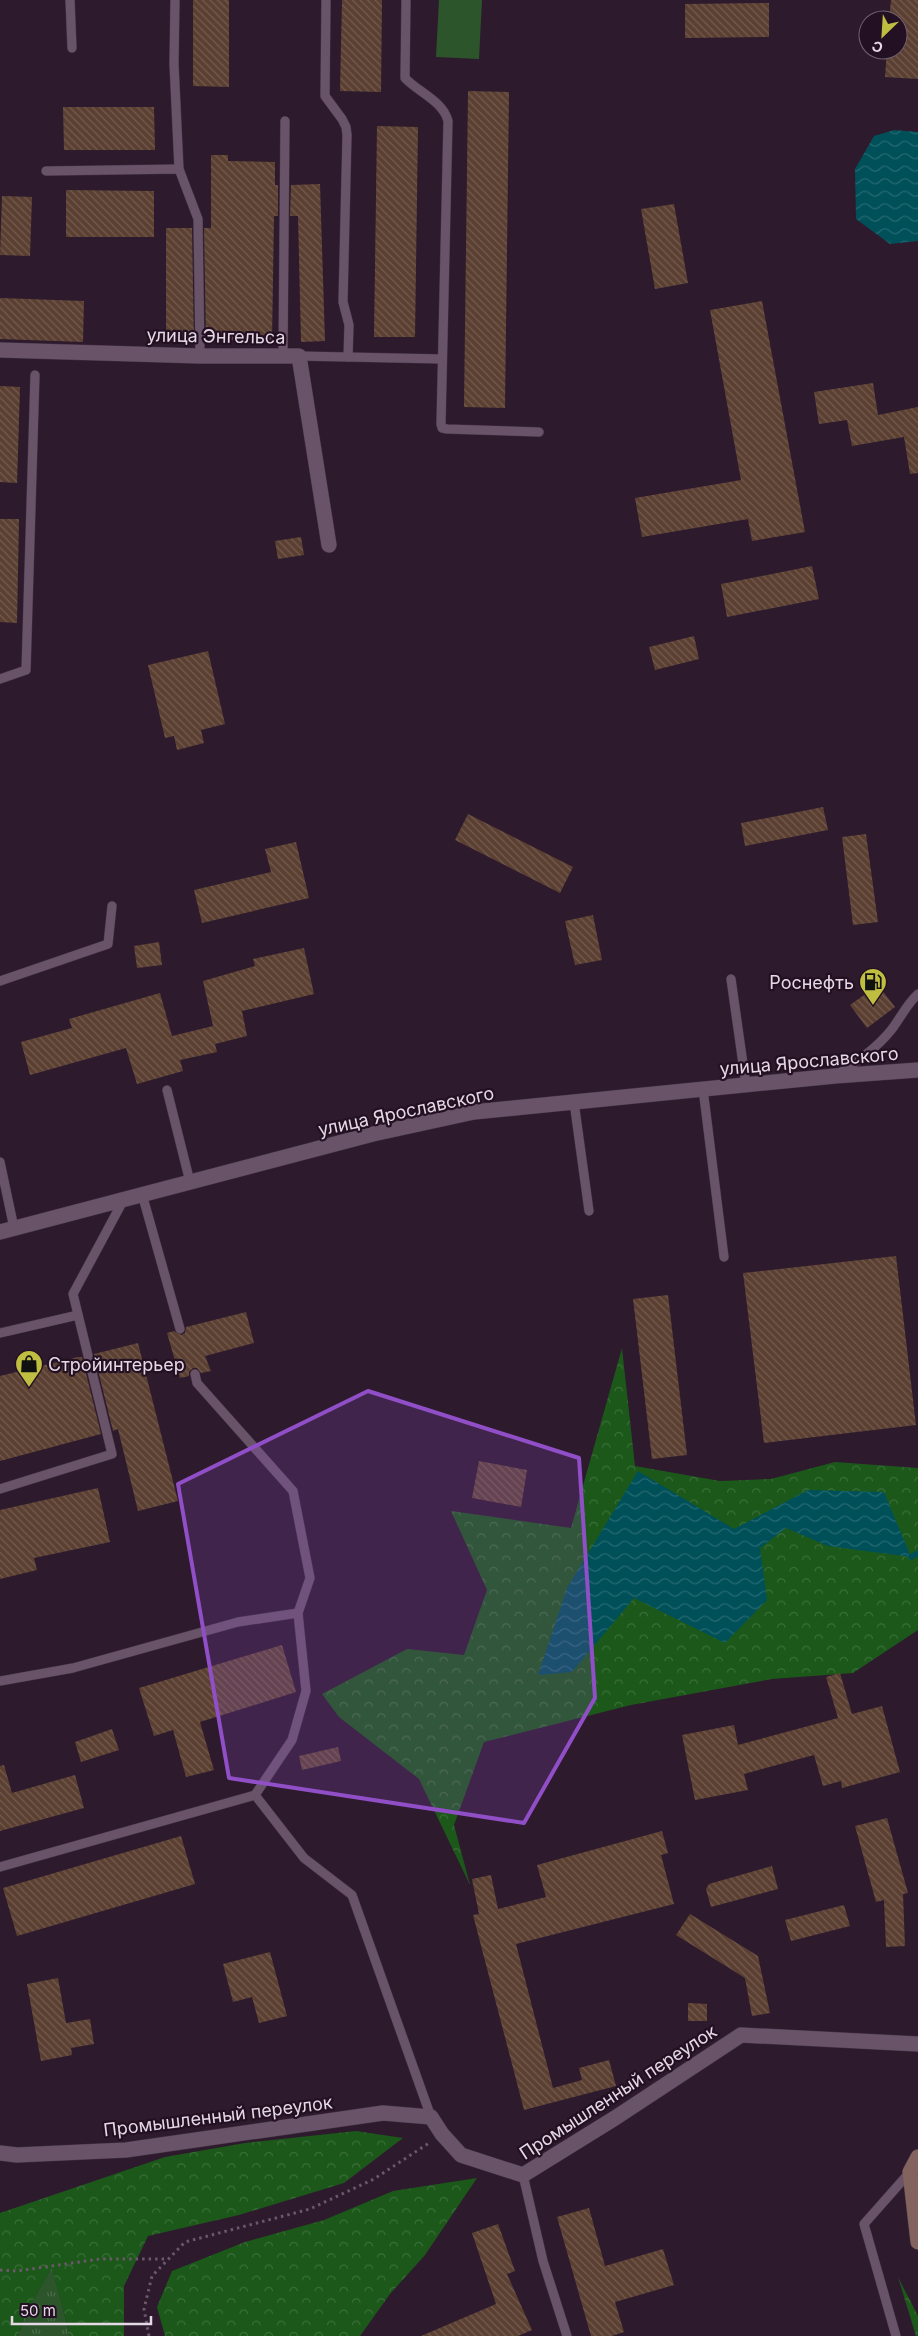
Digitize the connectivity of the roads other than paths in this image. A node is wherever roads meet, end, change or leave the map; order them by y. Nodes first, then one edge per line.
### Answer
1 (70, 0) edge
2 (174, 0) edge
3 (326, 0) edge
4 (406, 0) edge
5 (72, 48) dead end
6 (285, 121) dead end
7 (179, 169) junction
8 (46, 171) dead end
9 (0, 350) edge
10 (200, 356) junction
11 (283, 356) junction
12 (299, 356) junction
13 (348, 357) junction
14 (442, 360) junction
15 (35, 375) dead end
16 (539, 432) dead end
17 (329, 545) dead end
18 (0, 680) edge
19 (112, 906) dead end
20 (731, 979) dead end
21 (0, 981) edge
22 (918, 994) edge
23 (918, 1070) edge
24 (835, 1076) junction
25 (746, 1084) junction
26 (703, 1089) junction
27 (167, 1090) dead end
28 (574, 1102) junction
29 (0, 1162) edge
30 (190, 1182) junction
31 (142, 1194) junction
32 (124, 1199) junction
33 (589, 1211) dead end
34 (7, 1230) edge
35 (724, 1257) dead end
36 (78, 1315) junction
37 (180, 1329) dead end
38 (0, 1333) edge
39 (195, 1374) dead end
40 (0, 1488) edge
41 (298, 1613) junction
42 (0, 1681) edge
43 (255, 1795) junction
44 (0, 1867) edge
45 (918, 2044) edge
46 (431, 2117) junction
47 (0, 2153) edge
48 (918, 2157) edge
49 (910, 2172) junction
50 (523, 2175) junction
51 (918, 2242) edge
52 (567, 2336) edge
53 (896, 2336) edge

1 - 5 lane
2 - 7 lane
3 - 13 lane
4 - 14 lane
6 - 11 lane
7 - 8 lane
7 - 10 lane
9 - 10 street, улица Энгельса
10 - 11 street, улица Энгельса
11 - 12 street, улица Энгельса
12 - 13 lane
12 - 17 street, улица Энгельса
13 - 14 lane
14 - 16 lane
15 - 18 lane
19 - 21 lane
20 - 25 lane
22 - 24 lane
23 - 24 street, улица Ярославского
24 - 25 street, улица Ярославского
25 - 26 street, улица Ярославского
26 - 28 street, улица Ярославского
26 - 35 lane
27 - 30 lane
28 - 30 street, улица Ярославского
28 - 33 lane
29 - 34 lane
30 - 31 street, улица Ярославского
31 - 32 street, улица Ярославского
31 - 37 lane
32 - 34 street, улица Ярославского
32 - 36 lane
36 - 38 lane
36 - 40 lane
39 - 41 lane
41 - 42 lane
41 - 43 lane
43 - 44 lane
43 - 46 lane
45 - 50 street, Промышленный переулок
46 - 47 street, Промышленный переулок
46 - 50 street, Промышленный переулок
48 - 49 main road
49 - 51 main road
49 - 53 lane
50 - 52 lane

